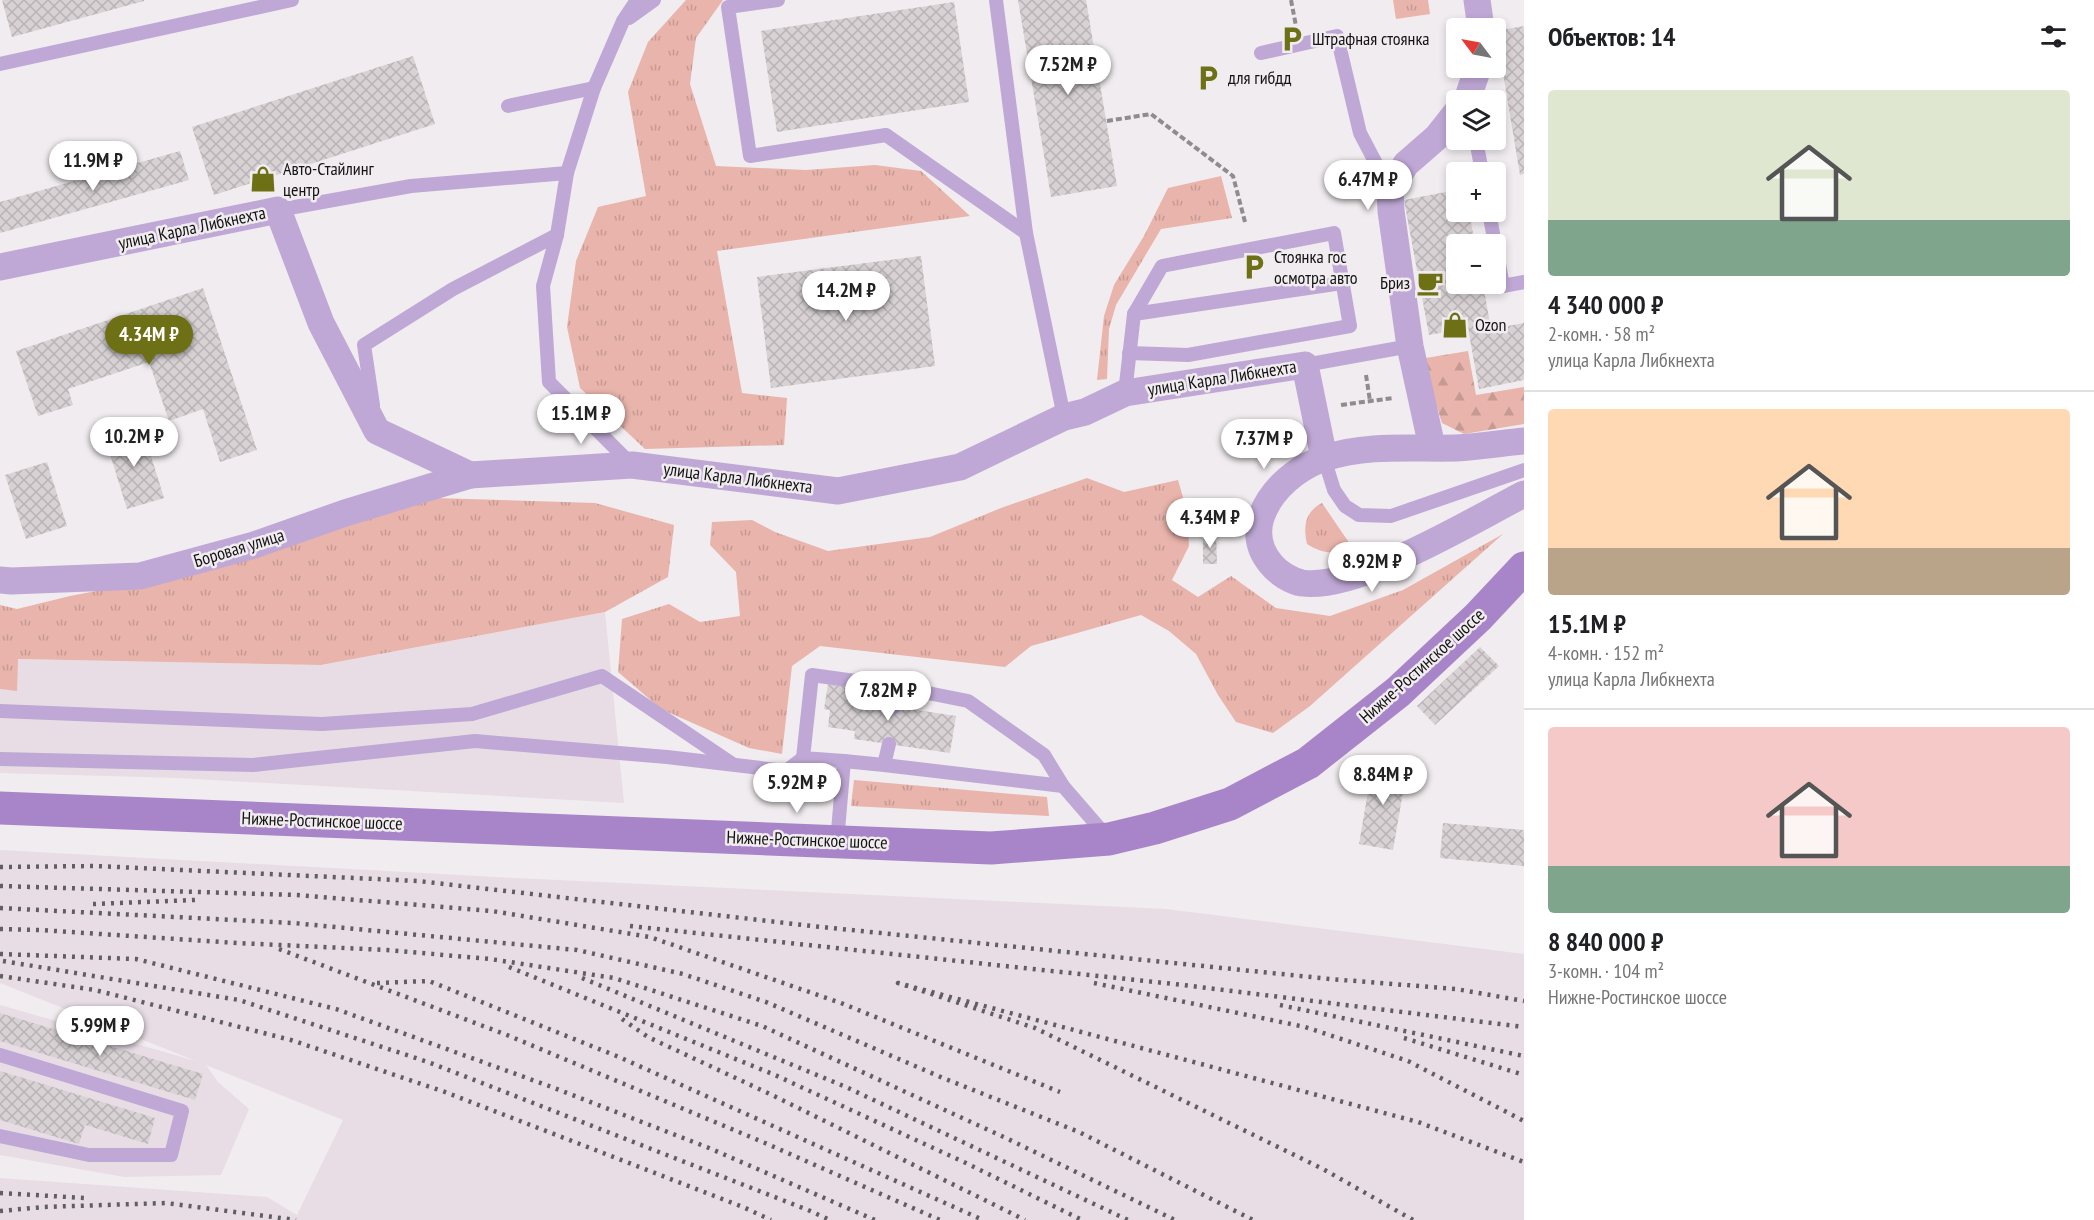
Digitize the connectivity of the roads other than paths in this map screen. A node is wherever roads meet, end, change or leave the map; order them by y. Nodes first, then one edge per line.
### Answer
1 (292, 0) edge
2 (637, 0) edge
3 (654, 0) edge
4 (778, 0) edge
5 (996, 0) edge
6 (1477, 0) edge
7 (1480, 18) edge
8 (623, 21) junction
9 (1261, 53) dead end
10 (0, 64) edge
11 (594, 88) junction
12 (508, 106) dead end
13 (1446, 126) edge
14 (567, 173) junction
15 (1389, 190) junction
16 (278, 210) junction
17 (1026, 233) junction
18 (557, 235) junction
19 (0, 267) edge
20 (1524, 282) edge
21 (1342, 283) junction
22 (1506, 285) edge
23 (1134, 314) junction
24 (1410, 346) junction
25 (1129, 353) junction
26 (1305, 365) junction
27 (1125, 393) junction
28 (1064, 417) junction
29 (377, 430) junction
30 (1524, 441) edge
31 (1432, 447) junction
32 (1324, 458) junction
33 (632, 465) junction
34 (1524, 470) edge
35 (470, 475) junction
36 (1524, 494) edge
37 (1524, 568) edge
38 (4, 577) edge
39 (898, 687) junction
40 (894, 707) dead end
41 (0, 711) edge
42 (889, 744) dead end
43 (803, 758) junction
44 (0, 759) edge
45 (844, 761) junction
46 (734, 765) junction
47 (884, 765) junction
48 (1063, 786) junction
49 (0, 808) edge
50 (1109, 839) junction
51 (837, 842) junction
52 (0, 1055) edge
53 (0, 1136) edge

1 - 10 lane
2 - 8 lane
3 - 8 lane
4 - 17 lane
5 - 17 lane
6 - 7 street
8 - 11 lane
9 - 15 lane
11 - 12 lane
11 - 14 lane
13 - 15 street
14 - 16 lane
14 - 18 lane
15 - 24 street
16 - 19 street, улица Карла Либкнехта
16 - 29 street, улица Карла Либкнехта
17 - 28 lane
18 - 29 lane
18 - 33 lane
20 - 22 lane
21 - 23 lane
21 - 23 lane
21 - 25 lane
23 - 25 lane
24 - 26 lane
24 - 31 street
25 - 27 lane
26 - 27 street, улица Карла Либкнехта
26 - 32 street, улица Карла Либкнехта
27 - 28 street, улица Карла Либкнехта
28 - 33 street, улица Карла Либкнехта
29 - 35 street, улица Карла Либкнехта
30 - 31 street
31 - 32 street
32 - 34 lane
32 - 36 street
33 - 35 street, улица Карла Либкнехта
35 - 38 street, Боровая улица
37 - 50 street, Нижне-Ростинское шоссе
39 - 40 lane
39 - 43 lane
39 - 48 lane
41 - 46 lane
42 - 47 lane
43 - 45 lane
43 - 46 lane
44 - 46 lane
45 - 47 lane
45 - 51 lane
47 - 48 lane
48 - 50 lane
49 - 51 street, Нижне-Ростинское шоссе
50 - 51 street, Нижне-Ростинское шоссе
52 - 53 lane

